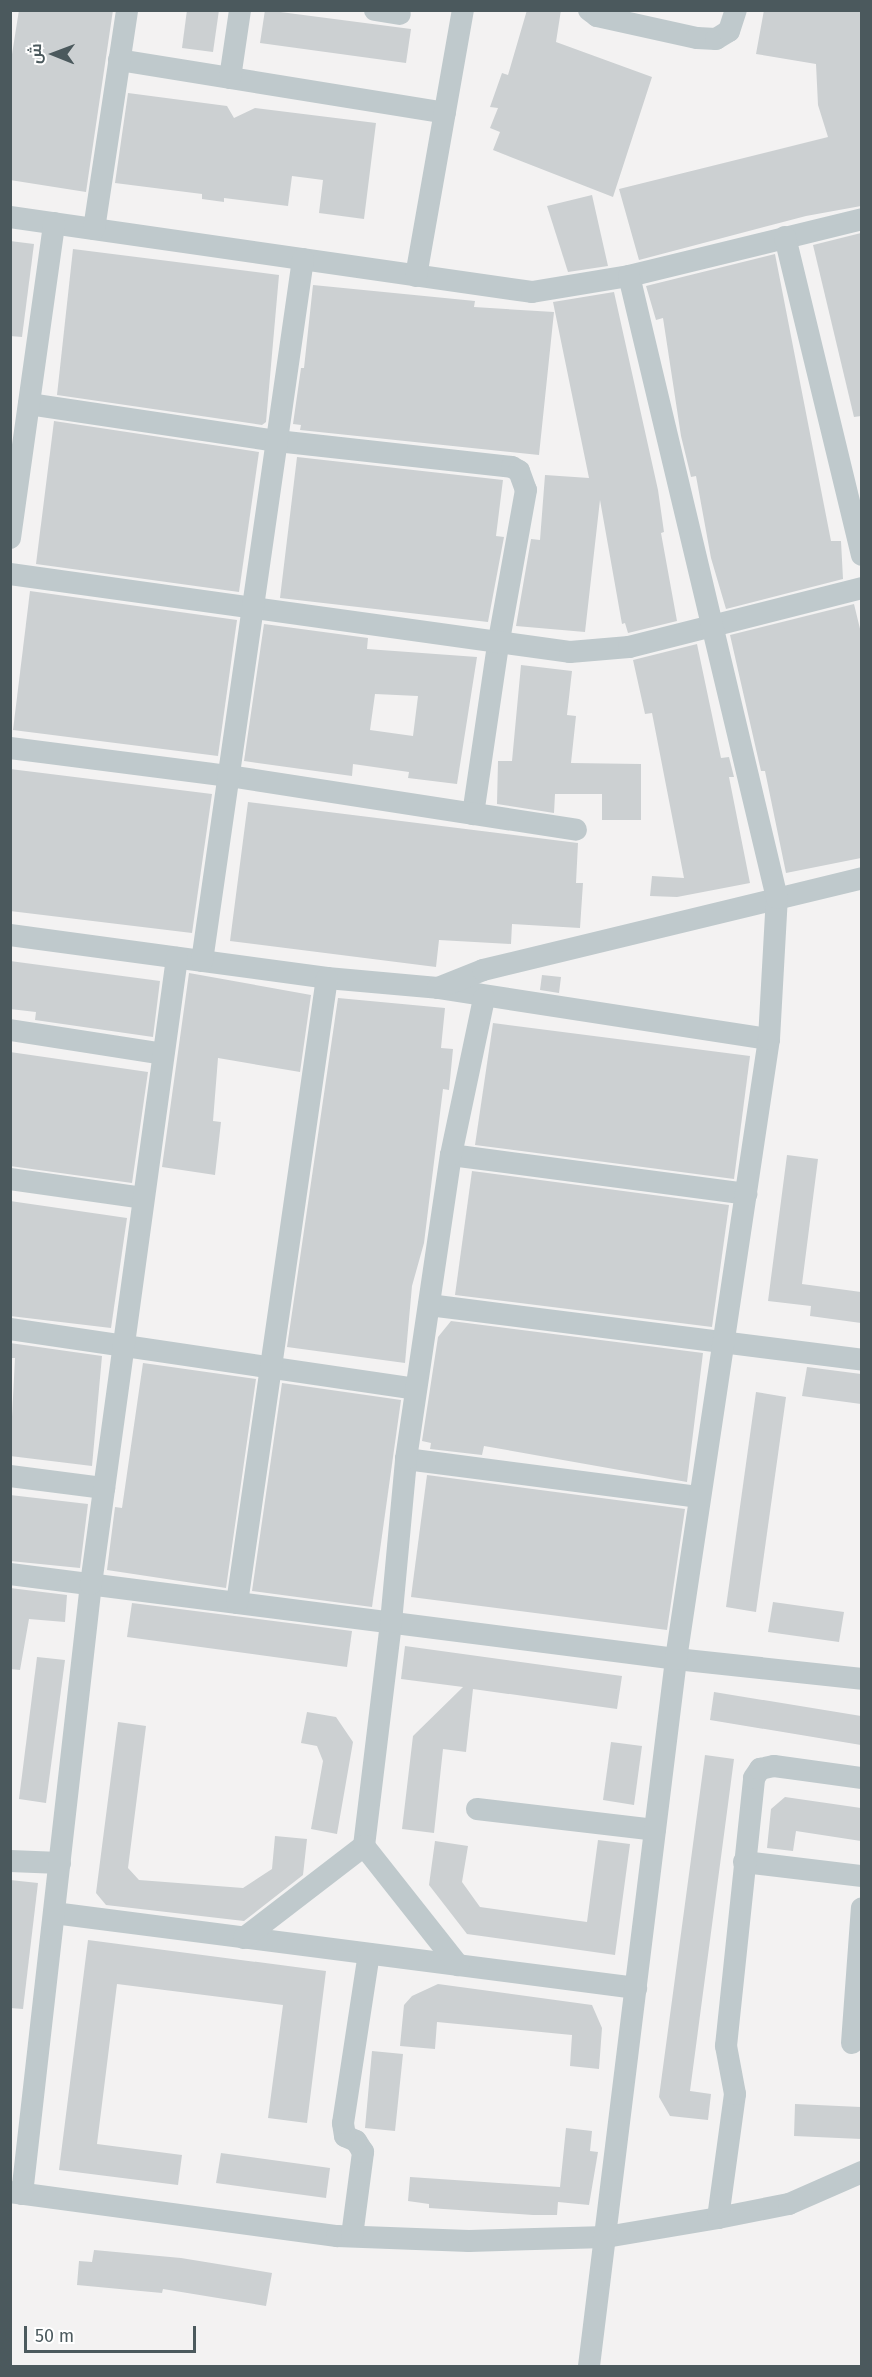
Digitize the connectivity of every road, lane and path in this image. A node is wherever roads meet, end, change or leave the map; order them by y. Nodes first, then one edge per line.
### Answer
1 (127, 10) edge
2 (240, 10) edge
3 (375, 10) edge
4 (463, 10) edge
5 (589, 10) edge
6 (736, 10) edge
7 (400, 14) dead end
8 (119, 60) junction
9 (230, 78) junction
10 (445, 113) junction
11 (10, 217) edge
12 (861, 219) edge
13 (54, 223) junction
14 (94, 229) junction
15 (785, 237) junction
16 (303, 259) junction
17 (416, 276) junction
18 (629, 276) junction
19 (29, 405) junction
20 (277, 441) junction
21 (10, 538) edge
22 (861, 555) edge
23 (10, 574) edge
24 (861, 588) edge
25 (252, 609) junction
26 (710, 625) junction
27 (498, 645) junction
28 (10, 748) edge
29 (228, 776) junction
30 (473, 814) junction
31 (576, 830) dead end
32 (861, 878) edge
33 (777, 898) junction
34 (10, 935) edge
35 (177, 958) junction
36 (202, 961) junction
37 (327, 978) junction
38 (438, 988) junction
39 (484, 998) junction
40 (10, 1030) edge
41 (769, 1040) junction
42 (163, 1054) junction
43 (451, 1155) junction
44 (10, 1179) edge
45 (746, 1194) junction
46 (143, 1198) junction
47 (429, 1305) junction
48 (10, 1329) edge
49 (122, 1343) junction
50 (723, 1345) junction
51 (861, 1360) edge
52 (272, 1366) junction
53 (416, 1389) junction
54 (406, 1459) junction
55 (10, 1476) edge
56 (104, 1488) junction
57 (700, 1497) junction
58 (10, 1574) edge
59 (91, 1584) junction
60 (237, 1603) junction
61 (391, 1622) junction
62 (676, 1659) junction
63 (861, 1679) edge
64 (861, 1778) edge
65 (477, 1809) dead end
66 (655, 1830) junction
67 (364, 1846) junction
68 (10, 1861) edge
69 (744, 1862) junction
70 (60, 1863) junction
71 (861, 1876) edge
72 (861, 1908) edge
73 (54, 1913) junction
74 (244, 1938) junction
75 (369, 1954) junction
76 (458, 1965) junction
77 (636, 1988) junction
78 (852, 2043) dead end
79 (861, 2172) edge
80 (16, 2193) edge
81 (718, 2218) junction
82 (352, 2236) junction
83 (606, 2237) junction
84 (589, 2367) edge

1 - 8 street
2 - 9 street
3 - 7 street
4 - 10 street
5 - 6 street
8 - 9 street
8 - 14 street
9 - 10 street
10 - 17 street
11 - 13 street
12 - 15 street
13 - 14 street
13 - 19 street
14 - 16 street
15 - 18 street
15 - 22 street
16 - 17 street
16 - 20 street
17 - 18 street
18 - 26 street
19 - 20 street
19 - 21 street
20 - 25 street
20 - 27 street
23 - 25 street
24 - 26 street
25 - 27 street
25 - 29 street
26 - 27 street
26 - 33 street
27 - 30 street
28 - 29 street
29 - 30 street
29 - 36 street
30 - 31 street
32 - 33 street
33 - 38 street
33 - 41 street
34 - 35 street
35 - 36 street
35 - 42 street
36 - 37 street
37 - 38 street
37 - 52 street
38 - 39 street
39 - 41 street
39 - 43 street
40 - 42 street
41 - 45 street
42 - 46 street
43 - 45 street
43 - 47 street
44 - 46 street
45 - 50 street
46 - 49 street
47 - 50 street
47 - 53 street
48 - 49 street
49 - 52 street
49 - 56 street
50 - 51 street
50 - 57 street
52 - 53 street
52 - 60 street
53 - 54 street
54 - 57 street
54 - 61 street
55 - 56 street
56 - 59 street
57 - 62 street
58 - 59 street
59 - 60 street
59 - 70 street
60 - 61 street
61 - 62 street
61 - 67 street
62 - 63 street
62 - 66 street
64 - 69 street
65 - 66 street
66 - 77 street
67 - 74 street
67 - 76 street
68 - 70 street
69 - 71 street
69 - 81 street
70 - 73 street
72 - 78 street
73 - 74 street
73 - 80 street
74 - 75 street
75 - 76 street
75 - 82 street
76 - 77 street
77 - 83 street
79 - 81 street
80 - 82 street
81 - 83 street
82 - 83 street
83 - 84 street

